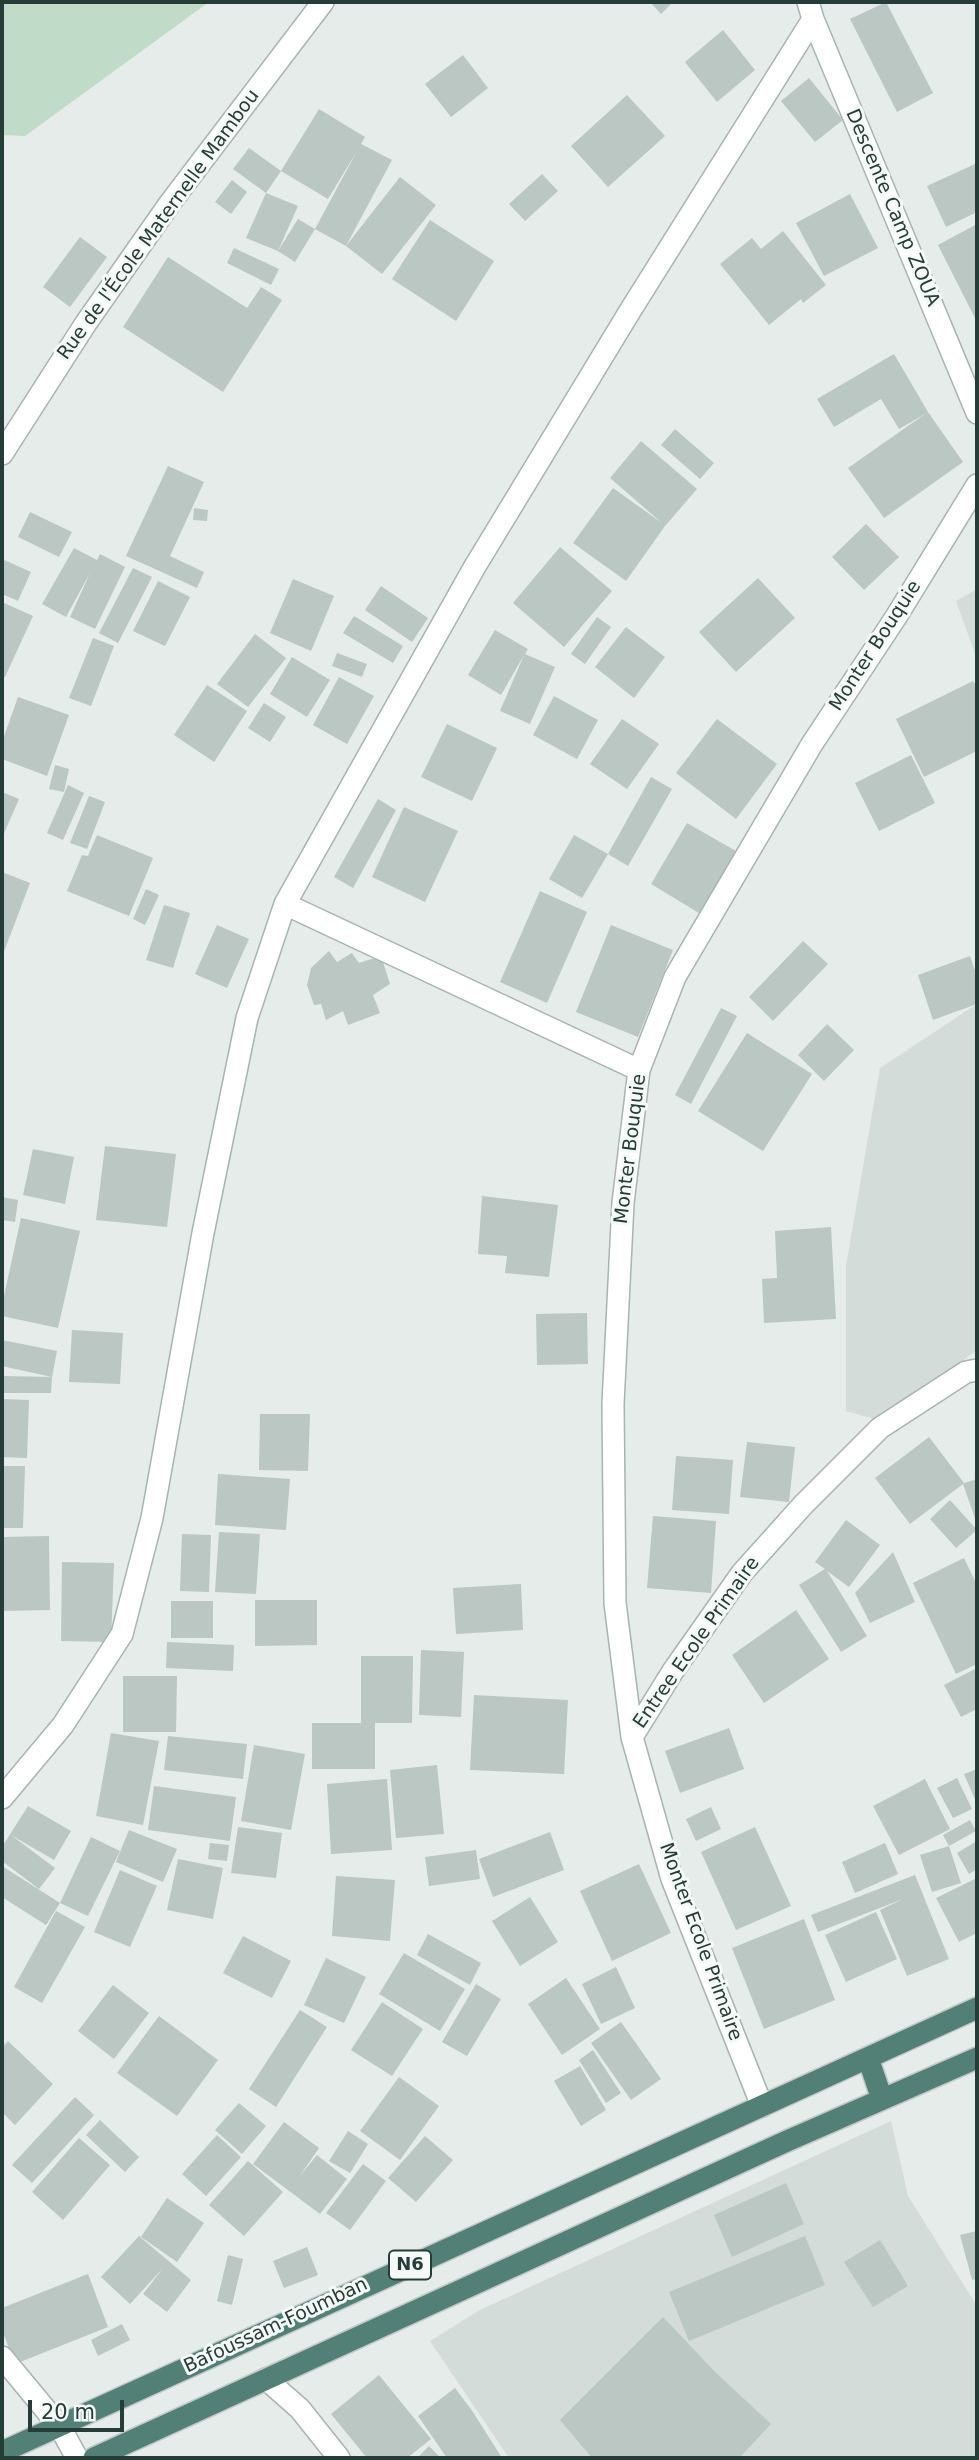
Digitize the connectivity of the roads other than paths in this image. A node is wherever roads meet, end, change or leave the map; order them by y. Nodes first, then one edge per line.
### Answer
1 (323, 2) edge
2 (810, 10) edge
3 (977, 413) edge
4 (2, 454) edge
5 (977, 485) edge
6 (970, 510) edge
7 (285, 904) junction
8 (639, 1070) junction
9 (977, 1370) edge
10 (632, 1737) junction
11 (2, 1798) edge
12 (977, 2008) edge
13 (868, 2058) junction
14 (977, 2058) edge
15 (882, 2099) junction
16 (762, 2106) junction
17 (2, 2357) edge
18 (266, 2379) junction
19 (60, 2427) junction
20 (2, 2452) edge
21 (77, 2458) edge
22 (94, 2458) edge
23 (339, 2458) edge

1 - 4 street, Rue de l'École Maternelle Mambou
2 - 3 street, Descente Camp ZOUA
2 - 7 street
5 - 6 street, Monter Bouquie
6 - 8 street, Monter Bouquie
7 - 8 street
7 - 11 street
8 - 10 street, Monter Bouquie
9 - 10 street, Entree Ecole Primaire
10 - 16 street, Monter Ecole Primaire
12 - 13 highway, N6
13 - 15 highway
13 - 16 highway, N6
14 - 15 highway, N6
15 - 18 highway, N6
16 - 19 highway, Bafoussam-Foumban / N6
17 - 19 street
18 - 22 highway, N6
18 - 23 street
19 - 20 highway, N6
19 - 21 street

